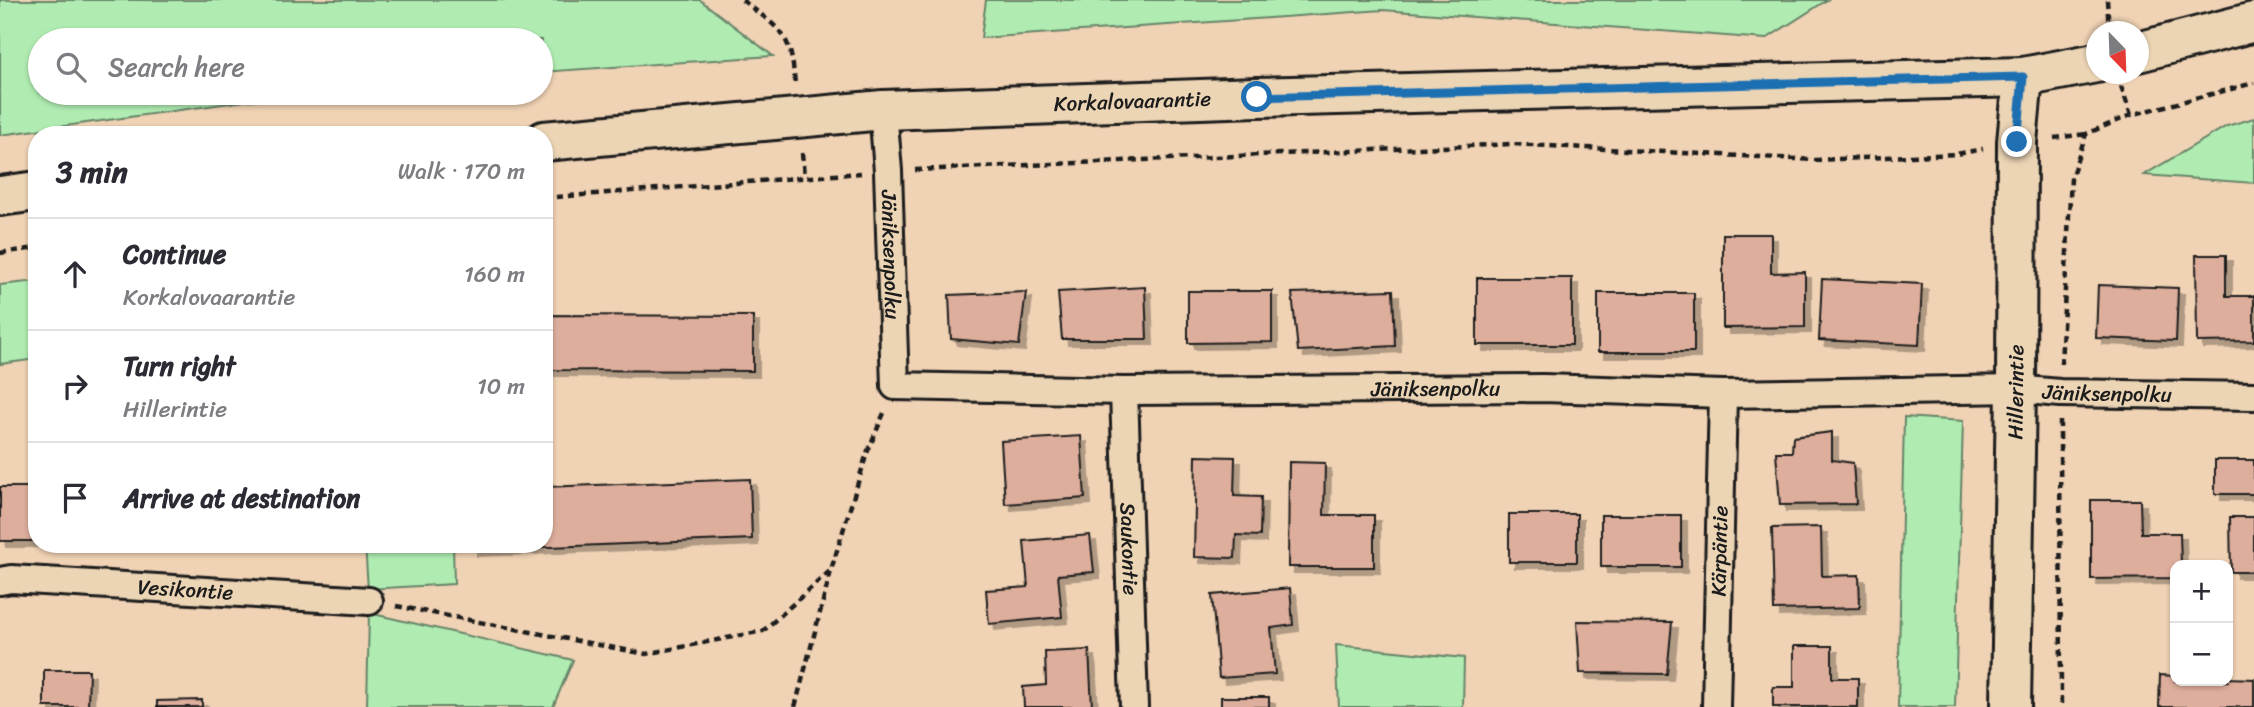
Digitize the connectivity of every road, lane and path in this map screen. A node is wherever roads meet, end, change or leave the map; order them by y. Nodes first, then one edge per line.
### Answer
1 (742, 0) edge
2 (2106, 0) edge
3 (2108, 21) edge
4 (2254, 22) edge
5 (793, 56) dead end
6 (2149, 56) edge
7 (2086, 70) edge
8 (2023, 77) junction
9 (2254, 83) edge
10 (2123, 84) edge
11 (883, 110) junction
12 (2131, 115) junction
13 (2086, 134) junction
14 (553, 140) edge
15 (2017, 142) junction
16 (888, 171) junction
17 (28, 192) edge
18 (0, 196) edge
19 (553, 197) edge
20 (28, 249) edge
21 (0, 253) edge
22 (895, 386) junction
23 (2016, 389) junction
24 (1124, 391) junction
25 (2060, 393) junction
26 (1723, 394) junction
27 (2254, 396) edge
28 (831, 570) junction
29 (0, 581) edge
30 (369, 601) joint
31 (795, 707) edge
32 (1134, 707) edge
33 (1716, 707) edge
34 (2011, 707) edge
35 (2061, 707) edge

1 - 5 path
2 - 3 path
4 - 6 street, Korkalovaarantie
7 - 8 street, Korkalovaarantie
8 - 11 street, Korkalovaarantie
8 - 15 street, Hillerintie
9 - 12 path
10 - 12 path
11 - 14 street, Korkalovaarantie
11 - 16 street, Jäniksenpolku
12 - 13 path
13 - 15 path
13 - 25 path
15 - 16 path
15 - 23 street, Hillerintie
16 - 19 path
16 - 22 street, Jäniksenpolku
17 - 18 street
20 - 21 path
22 - 24 street, Jäniksenpolku
22 - 28 path
23 - 25 street, Jäniksenpolku
23 - 26 street, Jäniksenpolku
23 - 34 street, Hillerintie
24 - 26 street, Jäniksenpolku
24 - 32 street, Saukontie
25 - 27 street, Jäniksenpolku
25 - 35 path
26 - 33 street, Kärpäntie
28 - 30 path
28 - 31 path
29 - 30 street, Vesikontie

